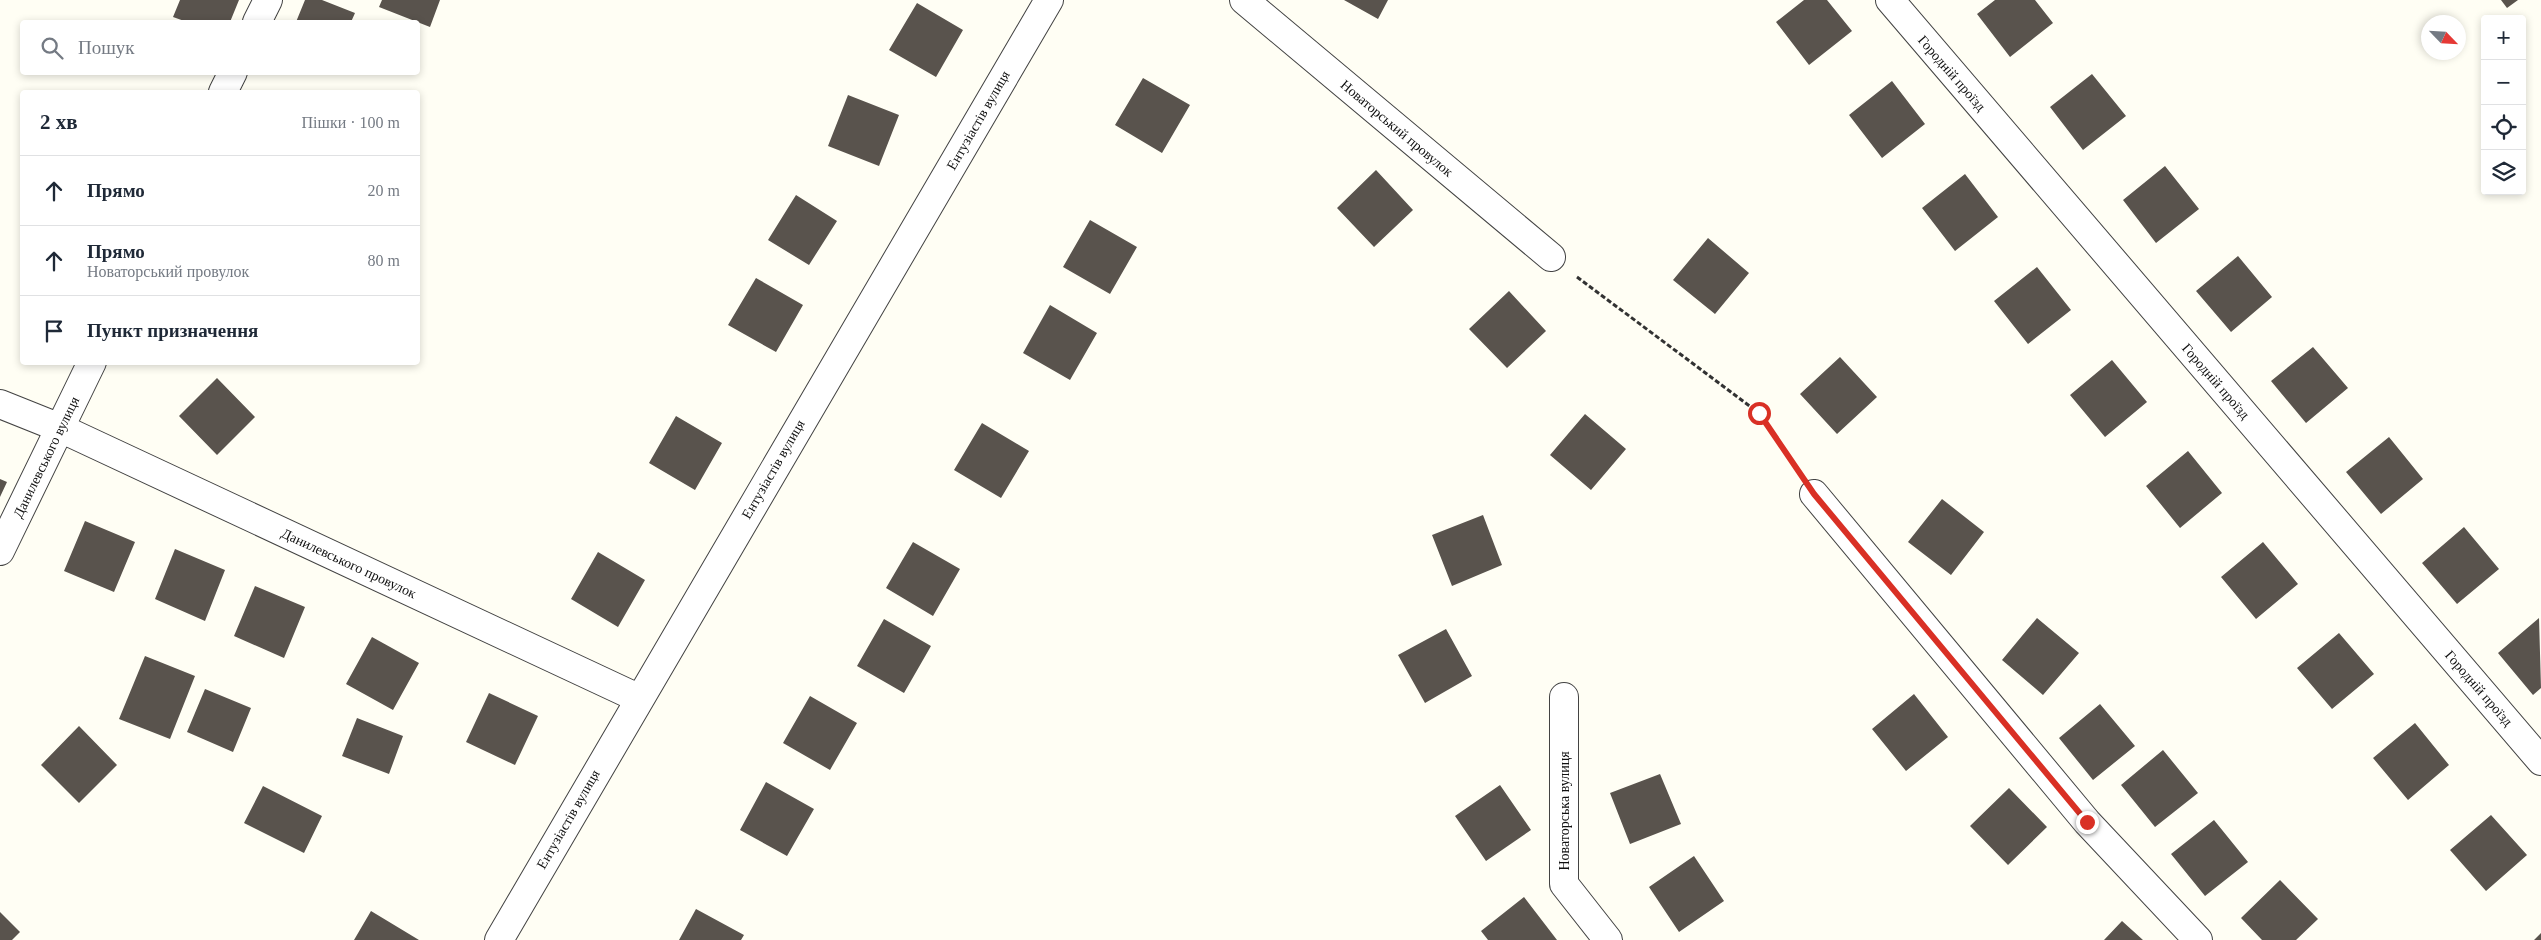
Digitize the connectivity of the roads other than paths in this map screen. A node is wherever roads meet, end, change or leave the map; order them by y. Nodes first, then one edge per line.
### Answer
1 (268, 0) edge
2 (1049, 0) edge
3 (1244, 0) edge
4 (1890, 0) edge
5 (258, 20) edge
6 (232, 75) edge
7 (224, 90) edge
8 (1551, 257) road end
9 (91, 365) edge
10 (0, 404) edge
11 (60, 428) junction
12 (1814, 494) road end
13 (0, 551) edge
14 (1564, 697) dead end
15 (638, 698) junction
16 (2541, 761) edge
17 (498, 940) edge
18 (1608, 940) edge
19 (2198, 940) edge

1 - 5 street
2 - 15 street, Ентузіастів вулиця
3 - 8 street, Новаторський провулок
4 - 16 street, Городній проїзд
6 - 7 street
9 - 11 street, Данилевського вулиця
10 - 11 street, Данилевського провулок
11 - 13 street, Данилевського вулиця
11 - 15 street, Данилевського провулок
12 - 19 street
14 - 18 street, Новаторська вулиця
15 - 17 street, Ентузіастів вулиця

